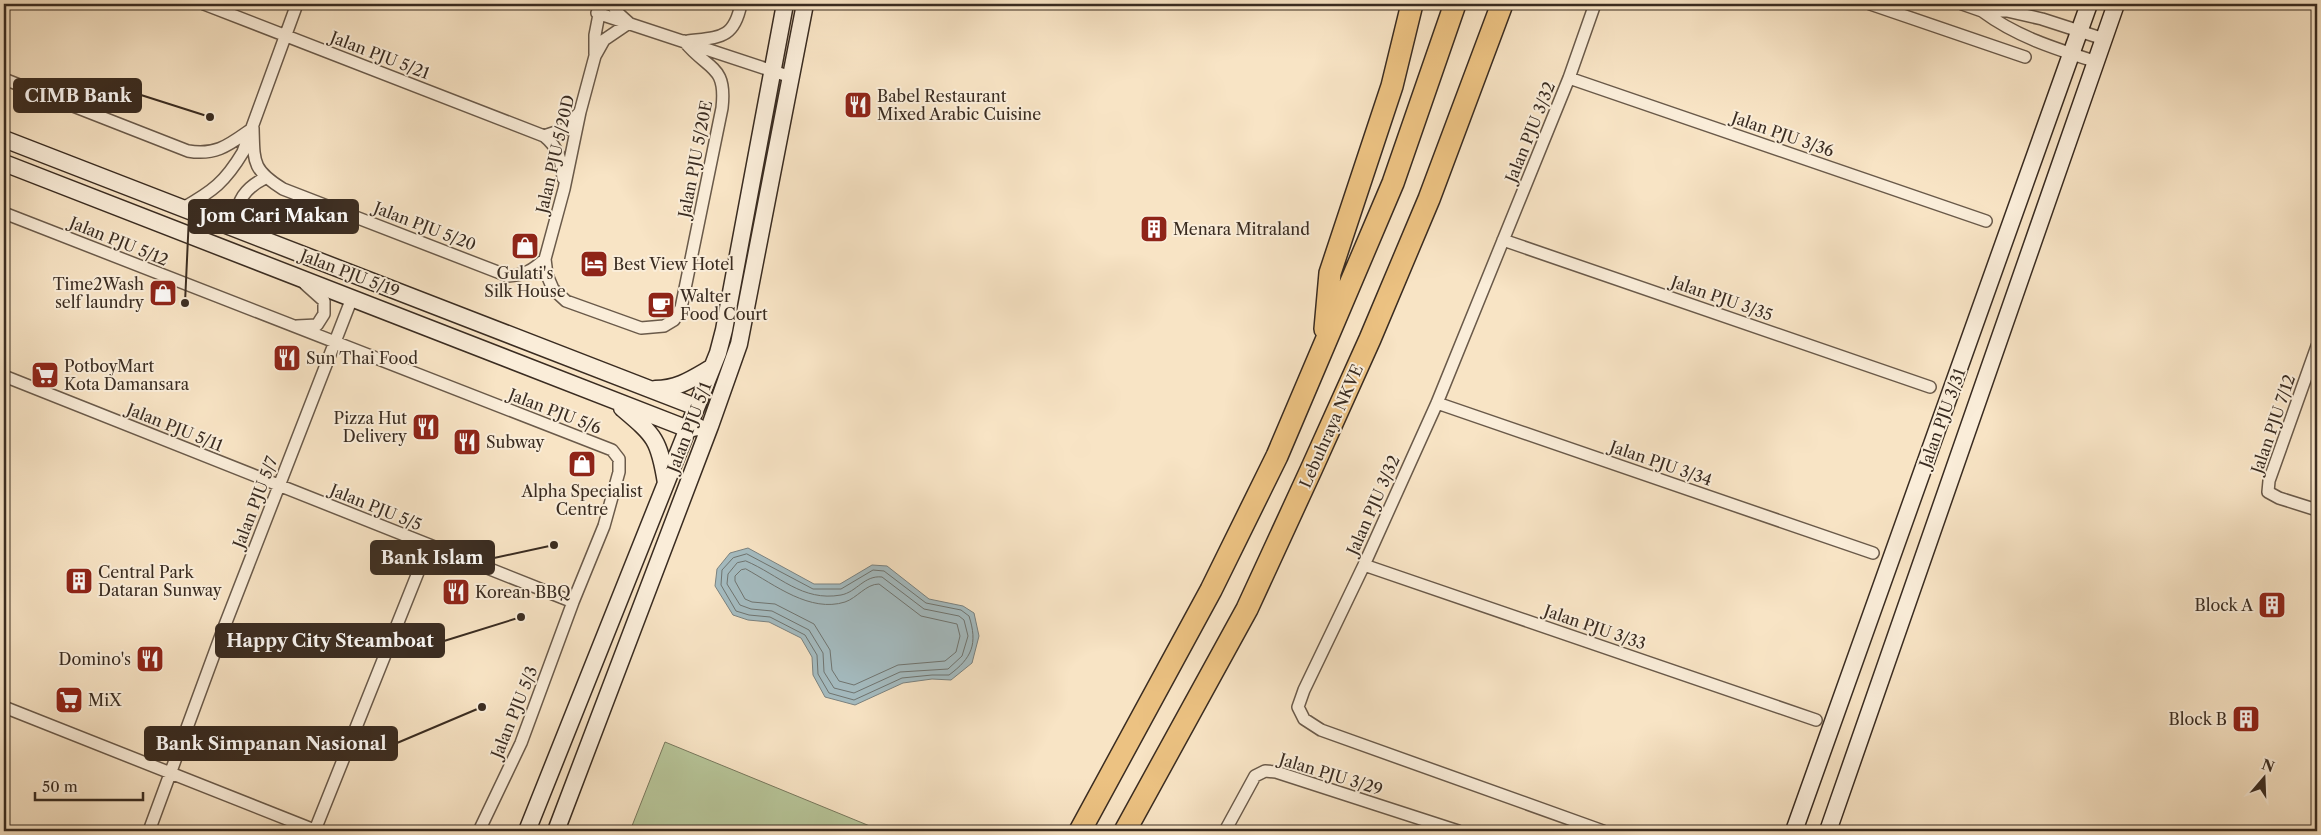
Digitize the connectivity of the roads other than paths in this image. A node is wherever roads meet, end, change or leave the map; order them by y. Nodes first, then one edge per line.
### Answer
1 (204, 4) edge
2 (297, 4) edge
3 (612, 4) edge
4 (742, 4) edge
5 (784, 4) edge
6 (805, 4) edge
7 (1412, 4) edge
8 (1454, 4) edge
9 (1502, 4) edge
10 (1595, 4) edge
11 (1870, 4) edge
12 (1962, 4) edge
13 (2089, 4) edge
14 (2116, 4) edge
15 (599, 8) edge
16 (1982, 11) junction
17 (629, 23) junction
18 (2080, 30) junction
19 (285, 35) junction
20 (2104, 39) junction
21 (684, 41) junction
22 (2071, 54) junction
23 (595, 56) junction
24 (2024, 57) dead end
25 (2097, 62) junction
26 (772, 71) junction
27 (791, 77) junction
28 (4, 78) edge
29 (1569, 78) junction
30 (580, 112) junction
31 (253, 128) junction
32 (544, 136) junction
33 (4, 139) edge
34 (4, 163) edge
35 (265, 178) junction
36 (564, 190) junction
37 (183, 208) junction
38 (4, 213) edge
39 (1986, 221) dead end
40 (231, 227) junction
41 (1503, 240) junction
42 (545, 259) junction
43 (298, 277) junction
44 (352, 298) junction
45 (291, 326) junction
46 (335, 342) junction
47 (2317, 346) edge
48 (1322, 352) junction
49 (711, 368) junction
50 (4, 376) edge
51 (1930, 387) dead end
52 (650, 390) junction
53 (614, 400) junction
54 (1437, 403) junction
55 (696, 407) junction
56 (710, 426) junction
57 (688, 428) junction
58 (279, 485) junction
59 (666, 485) junction
60 (2317, 510) edge
61 (429, 545) junction
62 (1873, 553) dead end
63 (1364, 565) junction
64 (573, 602) junction
65 (4, 707) edge
66 (1816, 720) dead end
67 (171, 774) junction
68 (149, 831) edge
69 (316, 831) edge
70 (479, 831) edge
71 (528, 831) edge
72 (556, 831) edge
73 (1080, 831) edge
74 (1125, 831) edge
75 (1225, 831) edge
76 (1458, 831) edge
77 (1603, 831) edge
78 (1794, 831) edge
79 (1828, 831) edge

1 - 19 street, Jalan PJU 5/21
2 - 19 street
3 - 17 street
4 - 21 street
5 - 26 street, Jalan PJU 5/1
6 - 27 street, Jalan PJU 5/1
7 - 48 highway
8 - 48 highway
9 - 74 highway, Lebuhraya NKVE
10 - 29 street, Jalan PJU 3/32
11 - 24 street
12 - 16 street
13 - 18 street, Jalan PJU 3/31
14 - 20 street, Jalan PJU 3/31
15 - 17 street
15 - 23 street, Jalan PJU 5/20D
16 - 18 street
16 - 22 street
17 - 21 street
17 - 23 street, Jalan PJU 5/20D
18 - 20 street
18 - 22 street, Jalan PJU 3/31
19 - 31 street
19 - 32 street, Jalan PJU 5/21
20 - 25 street, Jalan PJU 3/31
21 - 26 street
21 - 42 street, Jalan PJU 5/20E
22 - 25 street
22 - 78 street, Jalan PJU 3/31
23 - 30 street, Jalan PJU 5/20D
25 - 79 street, Jalan PJU 3/31
26 - 27 street
26 - 49 street, Jalan PJU 5/1
27 - 56 street, Jalan PJU 5/1
28 - 31 street
29 - 39 street, Jalan PJU 3/36
29 - 41 street, Jalan PJU 3/32
30 - 32 street
30 - 36 street, Jalan PJU 5/20D
31 - 35 street
31 - 37 street
32 - 36 street, Jalan PJU 5/21
33 - 37 street, Jalan PJU 5/19
34 - 43 street, Jalan PJU 5/19
35 - 40 street
35 - 42 street, Jalan PJU 5/20
36 - 42 street, Jalan PJU 5/20D
37 - 40 street, Jalan PJU 5/19
38 - 45 street, Jalan PJU 5/12
40 - 52 street, Jalan PJU 5/19
41 - 51 street, Jalan PJU 3/35
41 - 54 street, Jalan PJU 3/32
43 - 44 street, Jalan PJU 5/19
43 - 45 street
44 - 46 street, Jalan PJU 5/7
44 - 53 street, Jalan PJU 5/19
45 - 46 street, Jalan PJU 5/12
46 - 58 street, Jalan PJU 5/7
46 - 64 street, Jalan PJU 5/6
47 - 60 street, Jalan PJU 7/12
48 - 73 highway
49 - 52 street
49 - 55 street, Jalan PJU 5/1
50 - 58 street, Jalan PJU 5/11
52 - 55 street, Jalan PJU 5/19
53 - 57 street, Jalan PJU 5/19
53 - 59 street
54 - 62 street, Jalan PJU 3/34
54 - 63 street, Jalan PJU 3/32
55 - 56 street
55 - 57 street, Jalan PJU 5/1
56 - 57 street
56 - 72 street, Jalan PJU 5/1
57 - 59 street, Jalan PJU 5/1
58 - 61 street, Jalan PJU 5/5
58 - 67 street, Jalan PJU 5/7
59 - 71 street, Jalan PJU 5/1
61 - 64 street, Jalan PJU 5/5
61 - 69 street
63 - 66 street, Jalan PJU 3/33
63 - 77 street, Jalan PJU 3/32
64 - 70 street, Jalan PJU 5/3
65 - 67 street
67 - 68 street, Jalan PJU 5/7
67 - 69 street
75 - 76 street, Jalan PJU 3/29

